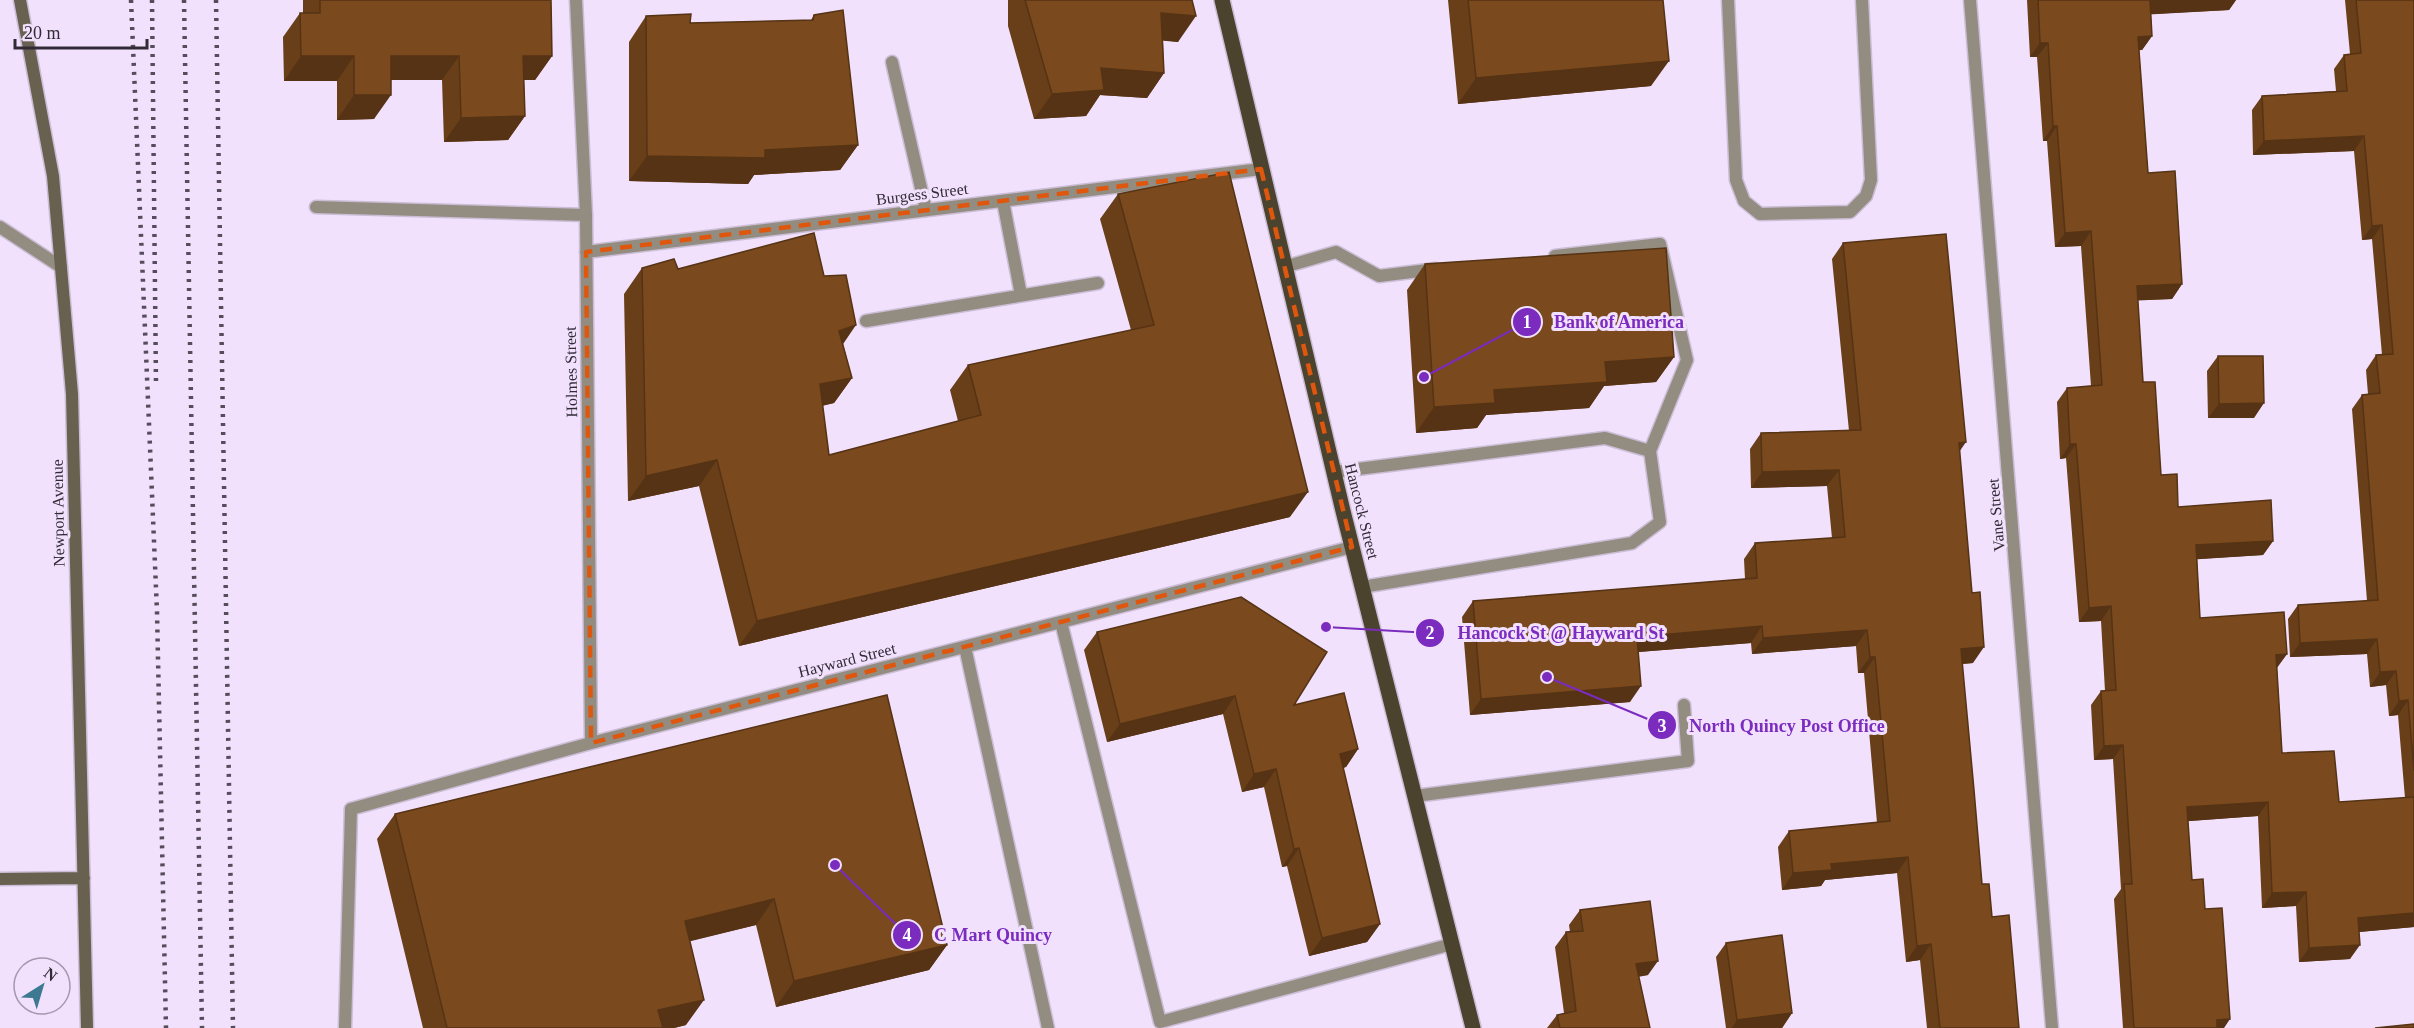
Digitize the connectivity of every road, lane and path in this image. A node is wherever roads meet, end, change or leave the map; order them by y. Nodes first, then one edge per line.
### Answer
1 (20, 0) edge
2 (576, 0) edge
3 (1222, 0) edge
4 (1728, 0) edge
5 (1862, 0) edge
6 (1970, 0) edge
7 (892, 62) dead end
8 (1261, 169) junction
9 (1003, 201) junction
10 (316, 207) dead end
11 (926, 210) junction
12 (586, 215) junction
13 (0, 227) edge
14 (586, 252) junction
15 (1543, 257) edge
16 (61, 267) junction
17 (1284, 267) junction
18 (1450, 268) edge
19 (1098, 282) dead end
20 (1021, 296) junction
21 (866, 321) dead end
22 (1650, 451) junction
23 (1334, 472) junction
24 (1352, 547) junction
25 (1362, 587) junction
26 (1060, 622) junction
27 (965, 647) junction
28 (1684, 705) dead end
29 (591, 743) junction
30 (1415, 796) junction
31 (84, 878) junction
32 (0, 879) edge
33 (1452, 944) junction
34 (1157, 1025) edge
35 (87, 1028) edge
36 (345, 1028) edge
37 (1048, 1028) edge
38 (1473, 1028) edge
39 (2052, 1028) edge

1 - 16 main road, Newport Avenue
2 - 12 street, Holmes Street
3 - 8 main road, Hancock Street
4 - 5 street
6 - 39 street, Vane Street
7 - 11 street
8 - 9 street, Burgess Street
8 - 17 main road, Hancock Street
9 - 11 street, Burgess Street
9 - 20 street
10 - 12 street
11 - 14 street, Burgess Street
12 - 14 street, Holmes Street
13 - 16 street
14 - 29 street, Holmes Street
15 - 22 street
16 - 31 main road, Newport Avenue
17 - 18 street
17 - 23 main road, Hancock Street
19 - 20 street
20 - 21 street
22 - 23 street
22 - 25 street
23 - 24 main road, Hancock Street
24 - 25 main road, Hancock Street
24 - 26 street, Hayward Street
25 - 30 main road, Hancock Street
26 - 27 street, Hayward Street
26 - 34 street
27 - 29 street, Hayward Street
27 - 37 street
28 - 30 street
29 - 36 street, Hayward Street
30 - 33 main road, Hancock Street
31 - 32 main road
31 - 35 main road, Newport Avenue
33 - 34 street
33 - 38 main road, Hancock Street

